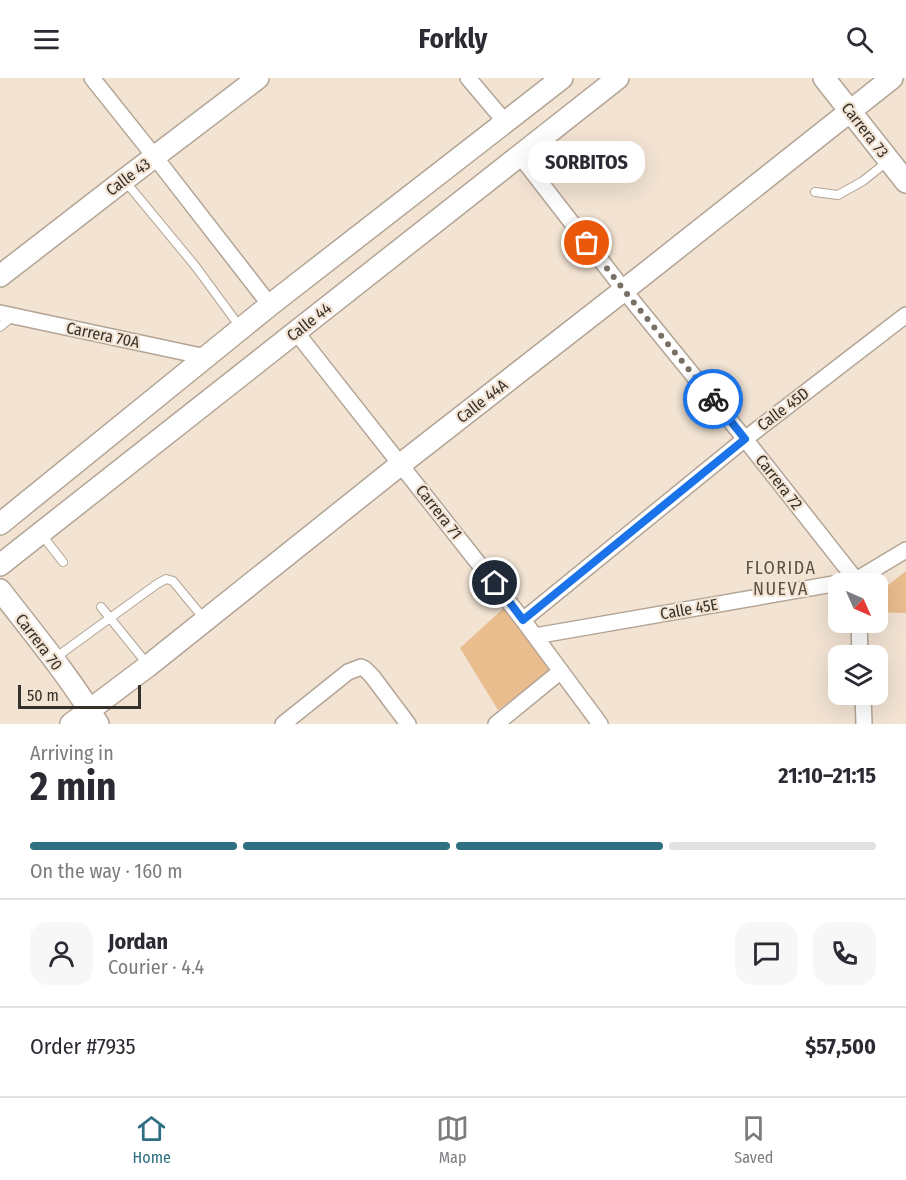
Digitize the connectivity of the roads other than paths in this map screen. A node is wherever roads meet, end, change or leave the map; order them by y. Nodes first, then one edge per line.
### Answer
1 (92, 78) edge
2 (258, 78) edge
3 (468, 78) edge
4 (562, 78) edge
5 (618, 78) edge
6 (824, 78) edge
7 (892, 78) edge
8 (850, 111) junction
9 (506, 123) junction
10 (520, 156) junction
11 (155, 157) junction
12 (889, 160) junction
13 (123, 180) junction
14 (906, 182) edge
15 (815, 192) dead end
16 (0, 276) edge
17 (624, 290) junction
18 (270, 305) junction
19 (7, 314) edge
20 (906, 315) edge
21 (0, 327) edge
22 (241, 328) junction
23 (296, 332) junction
24 (206, 357) junction
25 (745, 439) junction
26 (401, 464) junction
27 (0, 524) edge
28 (40, 533) junction
29 (906, 550) edge
30 (63, 562) dead end
31 (0, 565) edge
32 (849, 573) edge
33 (870, 573) edge
34 (828, 587) edge
35 (0, 590) edge
36 (101, 607) dead end
37 (110, 618) junction
38 (523, 620) junction
39 (206, 621) junction
40 (535, 636) junction
41 (53, 659) junction
42 (148, 666) junction
43 (561, 671) junction
44 (863, 705) edge
45 (94, 717) edge
46 (71, 724) edge
47 (283, 724) edge
48 (408, 724) edge
49 (496, 724) edge
50 (600, 724) edge
51 (864, 724) edge

1 - 11 street
2 - 11 street, Calle 43
3 - 9 street
4 - 9 street
5 - 10 street, Calle 44
6 - 8 street, Carrera 73
7 - 8 street, Calle 44A
8 - 12 street, Carrera 73
8 - 17 street, Calle 44A
9 - 18 street
10 - 17 street, Carrera 72
10 - 23 street, Calle 44
11 - 13 street, Calle 43
11 - 18 street
12 - 14 street, Carrera 73
12 - 15 lane
13 - 16 street, Calle 43
13 - 22 lane
17 - 25 street, Carrera 72
17 - 26 street, Calle 44A
18 - 22 street
19 - 21 lane
19 - 24 street, Carrera 70A
20 - 25 street, Calle 45D
22 - 24 street
23 - 26 street, Carrera 71
23 - 28 street, Calle 44
24 - 27 street
25 - 32 street, Carrera 72
25 - 38 street, Calle 45D
26 - 38 street, Carrera 71
26 - 39 street, Calle 44A
28 - 30 lane
28 - 31 street, Calle 44
29 - 33 street, Calle 45E
34 - 40 street, Calle 45E
35 - 41 street, Carrera 70
36 - 37 lane
37 - 39 lane
37 - 41 lane
37 - 42 lane
38 - 40 street, Carrera 71
39 - 42 street, Calle 44A
40 - 43 street, Carrera 71
41 - 45 street, Carrera 70
42 - 45 street, Calle 44A
43 - 49 street
43 - 50 street, Carrera 71
44 - 51 street
45 - 46 street, Calle 44A
47 - 48 street

